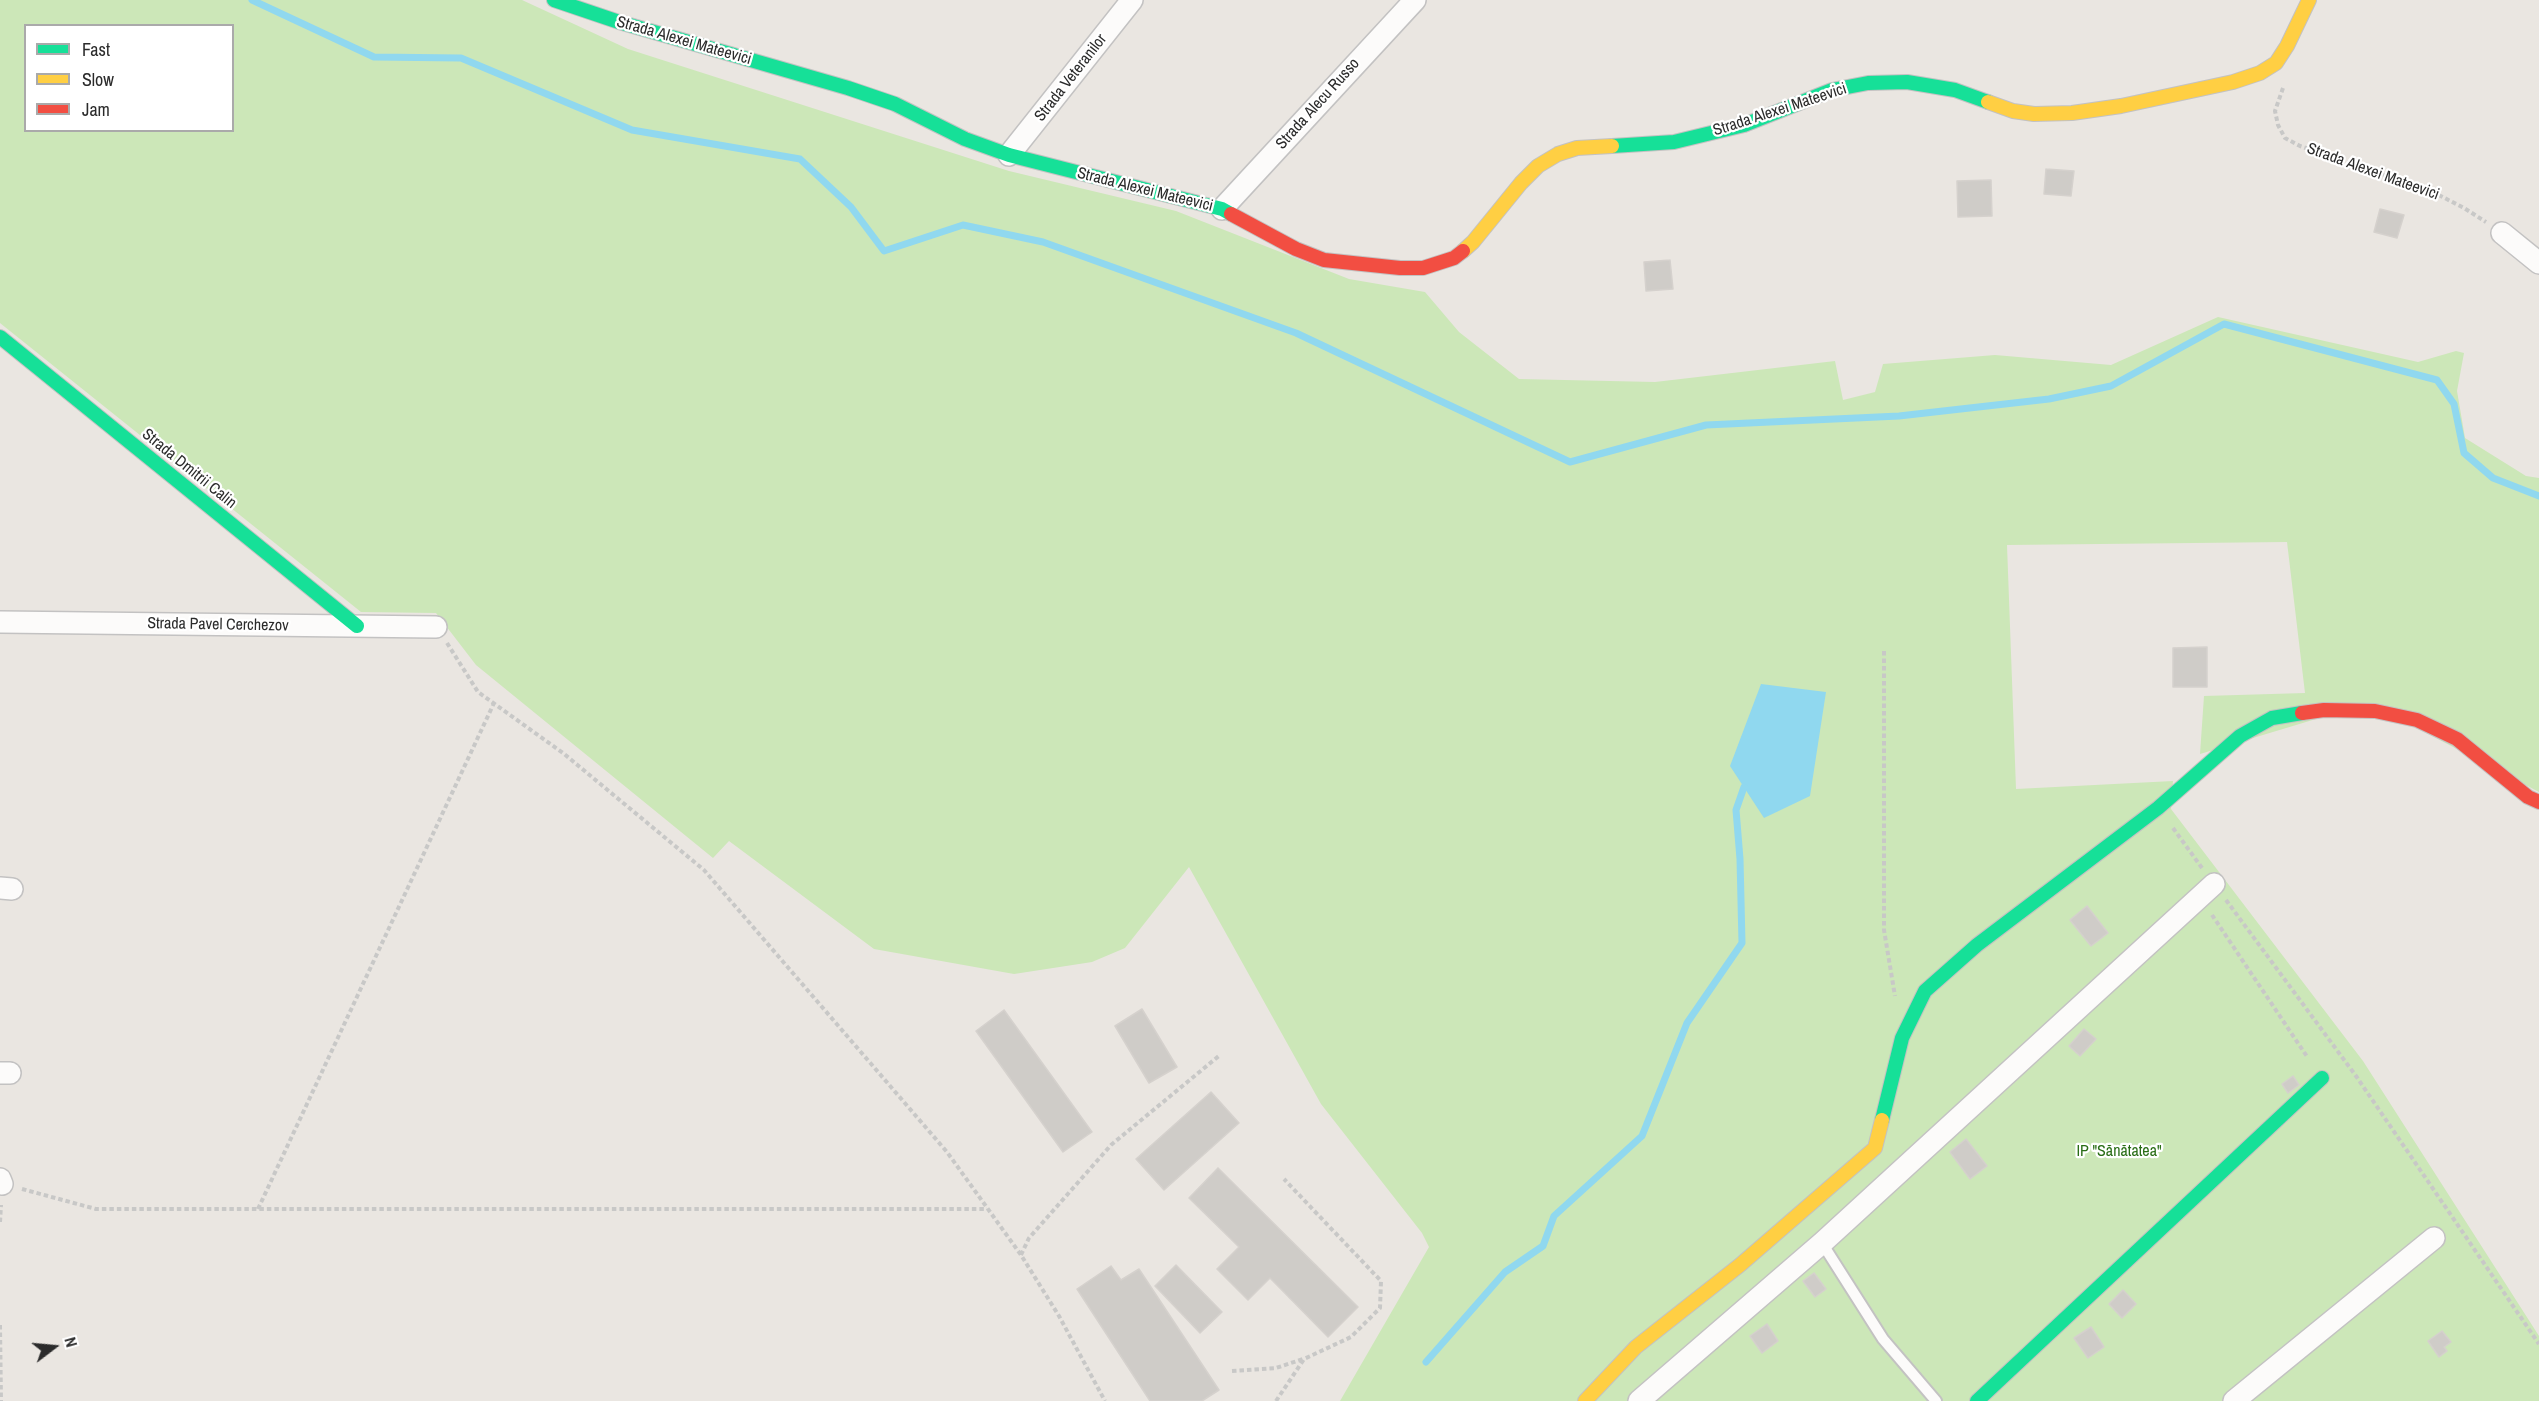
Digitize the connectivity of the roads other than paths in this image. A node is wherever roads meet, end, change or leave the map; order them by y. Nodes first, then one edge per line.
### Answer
1 (554, 0) edge
2 (1132, 0) edge
3 (1415, 0) edge
4 (2309, 0) edge
5 (1010, 155) junction
6 (1222, 208) junction
7 (2502, 233) road end
8 (2539, 263) edge
9 (5, 345) edge
10 (0, 622) edge
11 (357, 626) junction
12 (436, 627) road end
13 (2539, 801) edge
14 (2207, 891) road end
15 (2322, 1078) road end
16 (2434, 1238) dead end
17 (1822, 1243) junction
18 (1585, 1401) edge
19 (1639, 1401) edge
20 (1936, 1401) edge
21 (1977, 1401) edge
22 (2234, 1401) edge

1 - 5 street, Strada Alexei Mateevici
2 - 5 street, Strada Veteranilor
3 - 6 street, Strada Alecu Russo
4 - 6 street, Strada Alexei Mateevici
5 - 6 street, Strada Alexei Mateevici
7 - 8 street
9 - 11 street, Strada Dmitrii Calin
10 - 11 street, Strada Pavel Cerchezov
11 - 12 street, Strada Pavel Cerchezov
13 - 18 street
14 - 17 street
15 - 21 street
16 - 22 street
17 - 19 street
17 - 20 lane

